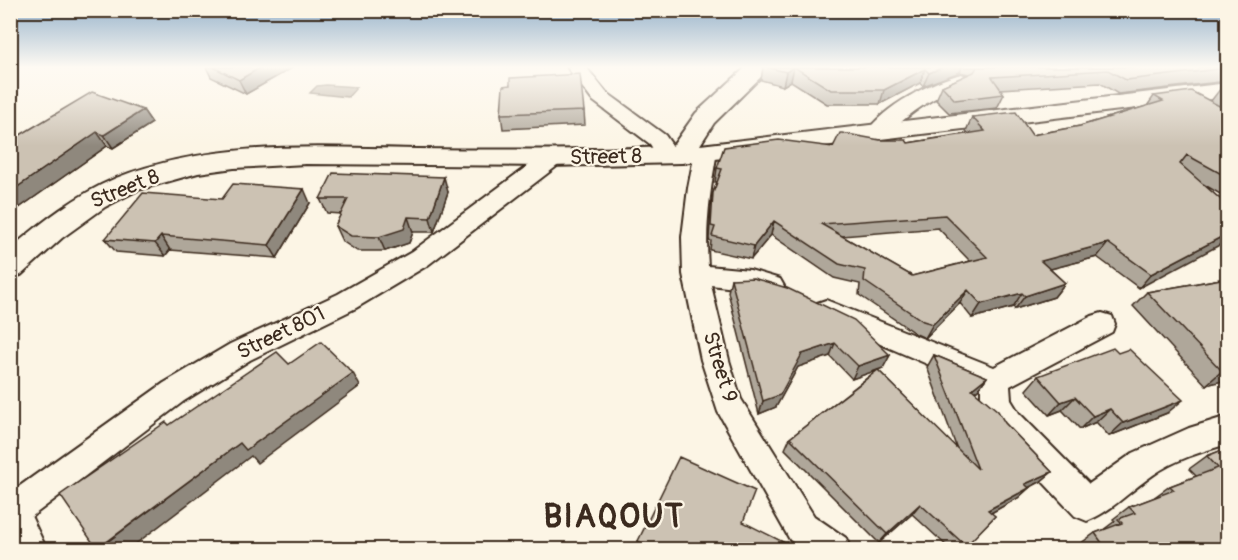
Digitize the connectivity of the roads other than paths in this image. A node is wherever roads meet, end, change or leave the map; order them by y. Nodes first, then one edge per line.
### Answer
1 (597, 93) edge
2 (732, 93) edge
3 (929, 93) edge
4 (1205, 93) edge
5 (1184, 96) junction
6 (1210, 111) edge
7 (876, 133) junction
8 (685, 154) junction
9 (553, 158) junction
10 (10, 267) edge
11 (696, 274) junction
12 (1102, 324) dead end
13 (995, 380) junction
14 (1227, 430) edge
15 (10, 514) edge
16 (26, 549) edge
17 (834, 549) edge

1 - 8 street
2 - 8 street
3 - 7 street
4 - 5 street, Street 8
5 - 6 street
5 - 7 street, Street 8
7 - 8 street, Street 8
8 - 9 street, Street 8
8 - 11 street, Street 9
9 - 10 street, Street 8
9 - 15 street, Street 801
11 - 13 street
11 - 17 street, Street 9
12 - 13 street
13 - 14 street
15 - 16 street

